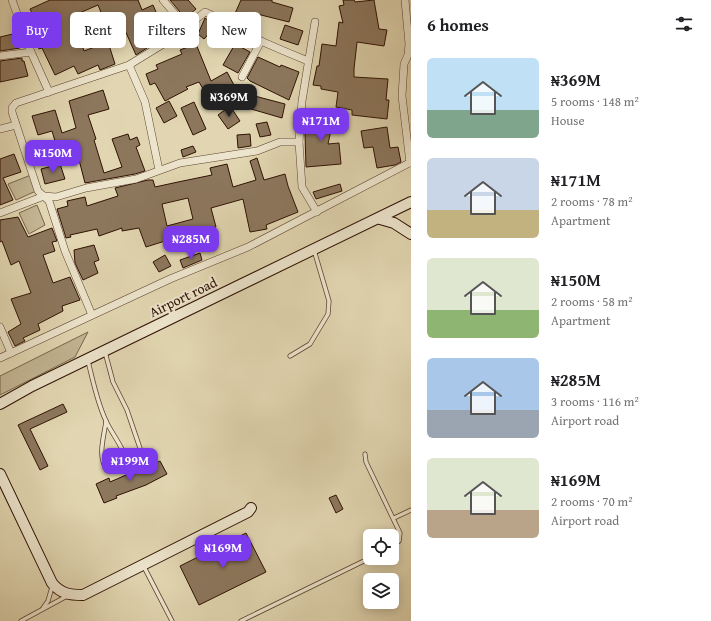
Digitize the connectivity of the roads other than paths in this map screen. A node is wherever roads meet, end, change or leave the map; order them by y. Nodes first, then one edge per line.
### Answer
1 (12, 0) edge
2 (163, 0) edge
3 (405, 0) edge
4 (173, 12) edge
5 (315, 22) dead end
6 (261, 42) edge
7 (158, 48) edge
8 (258, 48) edge
9 (31, 52) junction
10 (0, 56) edge
11 (308, 61) junction
12 (130, 66) junction
13 (242, 76) dead end
14 (48, 92) junction
15 (16, 125) junction
16 (0, 129) edge
17 (299, 142) junction
18 (411, 163) edge
19 (159, 170) junction
20 (44, 196) junction
21 (411, 202) edge
22 (317, 212) junction
23 (0, 213) edge
24 (380, 219) junction
25 (411, 234) edge
26 (314, 249) junction
27 (92, 315) junction
28 (0, 328) edge
29 (104, 351) junction
30 (11, 353) junction
31 (290, 356) dead end
32 (0, 358) edge
33 (88, 360) junction
34 (0, 404) edge
35 (106, 421) junction
36 (365, 454) dead end
37 (143, 457) dead end
38 (126, 459) dead end
39 (106, 470) dead end
40 (0, 474) edge
41 (251, 508) dead end
42 (411, 510) edge
43 (394, 518) junction
44 (398, 529) edge
45 (399, 530) edge
46 (399, 541) edge
47 (363, 561) edge
48 (143, 565) junction
49 (52, 584) junction
50 (68, 595) junction
51 (21, 621) edge
52 (172, 621) edge
53 (241, 621) edge

1 - 9 street
2 - 4 street
3 - 18 street
5 - 11 street
6 - 11 street
7 - 12 street
8 - 13 street
9 - 10 street
9 - 14 street
11 - 17 street
12 - 14 street
12 - 19 street
14 - 15 street
15 - 16 street
15 - 20 street
17 - 19 street
17 - 22 street
18 - 22 street
19 - 20 street
20 - 23 street
20 - 27 street
21 - 24 main road, Airport road
22 - 27 street
24 - 25 main road
24 - 26 main road, Airport road
26 - 29 main road, Airport road
26 - 31 lane
27 - 30 street
28 - 30 street
29 - 33 main road, Airport road
29 - 37 lane
30 - 32 street
33 - 34 main road, Airport road
33 - 35 lane
35 - 38 lane
35 - 39 lane
36 - 43 lane
40 - 49 main road
41 - 48 main road
42 - 43 lane
43 - 44 lane
45 - 46 lane
47 - 53 lane
48 - 50 main road
48 - 52 lane
49 - 50 main road
49 - 51 lane
50 - 51 lane

